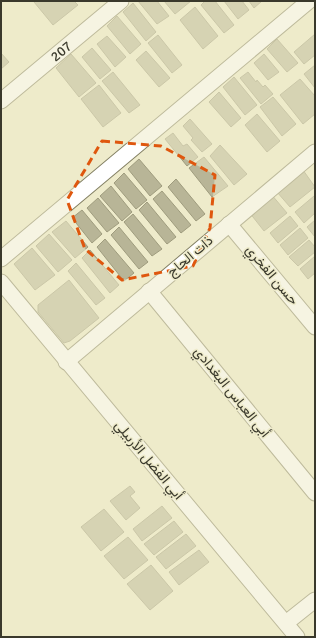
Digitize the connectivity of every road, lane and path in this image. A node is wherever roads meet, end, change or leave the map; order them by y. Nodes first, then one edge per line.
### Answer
1 (121, 1) edge
2 (309, 1) edge
3 (1, 101) edge
4 (314, 155) edge
5 (229, 224) junction
6 (1, 259) edge
7 (1, 282) edge
8 (149, 291) junction
9 (315, 327) edge
10 (66, 362) junction
11 (315, 493) edge
12 (315, 600) edge
13 (286, 623) junction
14 (297, 637) edge

1 - 3 street, 207
2 - 6 street
4 - 5 street, ذات الحاج
5 - 8 street, ذات الحاج
5 - 9 street, حسن الفخري
7 - 10 street, أبي الفضل الأربيلي
8 - 10 street, ذات الحاج
8 - 11 street, أبي العباس البغدادي
10 - 13 street, أبي الفضل الأربيلي
12 - 13 street
13 - 14 street, أبي الفضل الأربيلي

